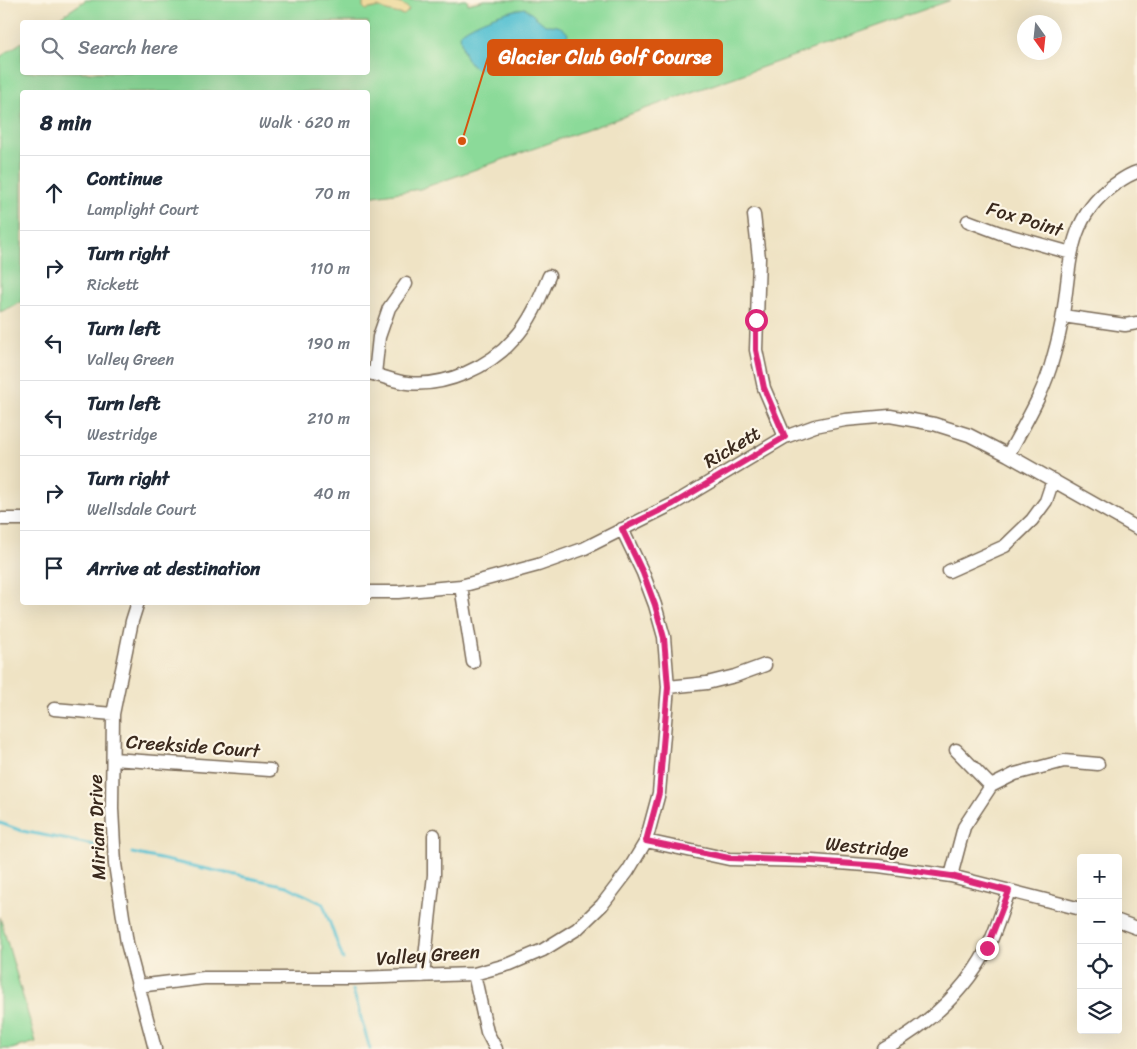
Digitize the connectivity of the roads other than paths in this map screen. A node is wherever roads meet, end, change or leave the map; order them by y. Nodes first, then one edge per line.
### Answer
1 (1137, 172) edge
2 (754, 215) dead end
3 (968, 221) dead end
4 (1071, 253) junction
5 (549, 276) dead end
6 (406, 284) dead end
7 (1063, 316) junction
8 (1137, 323) edge
9 (371, 373) edge
10 (785, 437) junction
11 (1008, 454) junction
12 (1053, 480) junction
13 (20, 519) edge
14 (0, 520) edge
15 (1137, 528) edge
16 (622, 529) junction
17 (949, 571) dead end
18 (461, 586) junction
19 (370, 592) edge
20 (137, 605) edge
21 (473, 662) dead end
22 (765, 665) dead end
23 (668, 687) junction
24 (54, 709) dead end
25 (114, 714) junction
26 (956, 750) dead end
27 (113, 759) junction
28 (1098, 764) dead end
29 (270, 770) dead end
30 (991, 786) junction
31 (434, 835) dead end
32 (646, 841) junction
33 (951, 876) junction
34 (1009, 891) junction
35 (1077, 908) edge
36 (1122, 922) edge
37 (1137, 928) edge
38 (474, 974) junction
39 (424, 976) junction
40 (138, 986) junction
41 (155, 1049) edge
42 (496, 1049) edge
43 (884, 1049) edge

1 - 4 street
2 - 10 street
3 - 4 street, Fox Point
4 - 7 street
5 - 9 street
6 - 9 street
7 - 8 street
7 - 11 street
10 - 11 street, Rickett
10 - 16 street, Rickett
11 - 12 street, Rickett
12 - 15 street, Rickett
12 - 17 street
13 - 14 street
16 - 18 street, Rickett
16 - 23 street, Valley Green
18 - 19 street, Rickett
18 - 21 street
20 - 25 street, Miriam Drive
22 - 23 street
23 - 32 street, Valley Green
24 - 25 street
25 - 27 street, Miriam Drive
26 - 30 street
27 - 29 street, Creekside Court
27 - 40 street, Miriam Drive
28 - 30 street
30 - 33 street
31 - 39 street
32 - 33 street, Westridge
32 - 38 street, Valley Green
33 - 34 street, Westridge
34 - 35 street, Westridge
34 - 43 street
36 - 37 street
38 - 39 street, Valley Green
38 - 42 street
39 - 40 street, Valley Green
40 - 41 street, Miriam Drive

